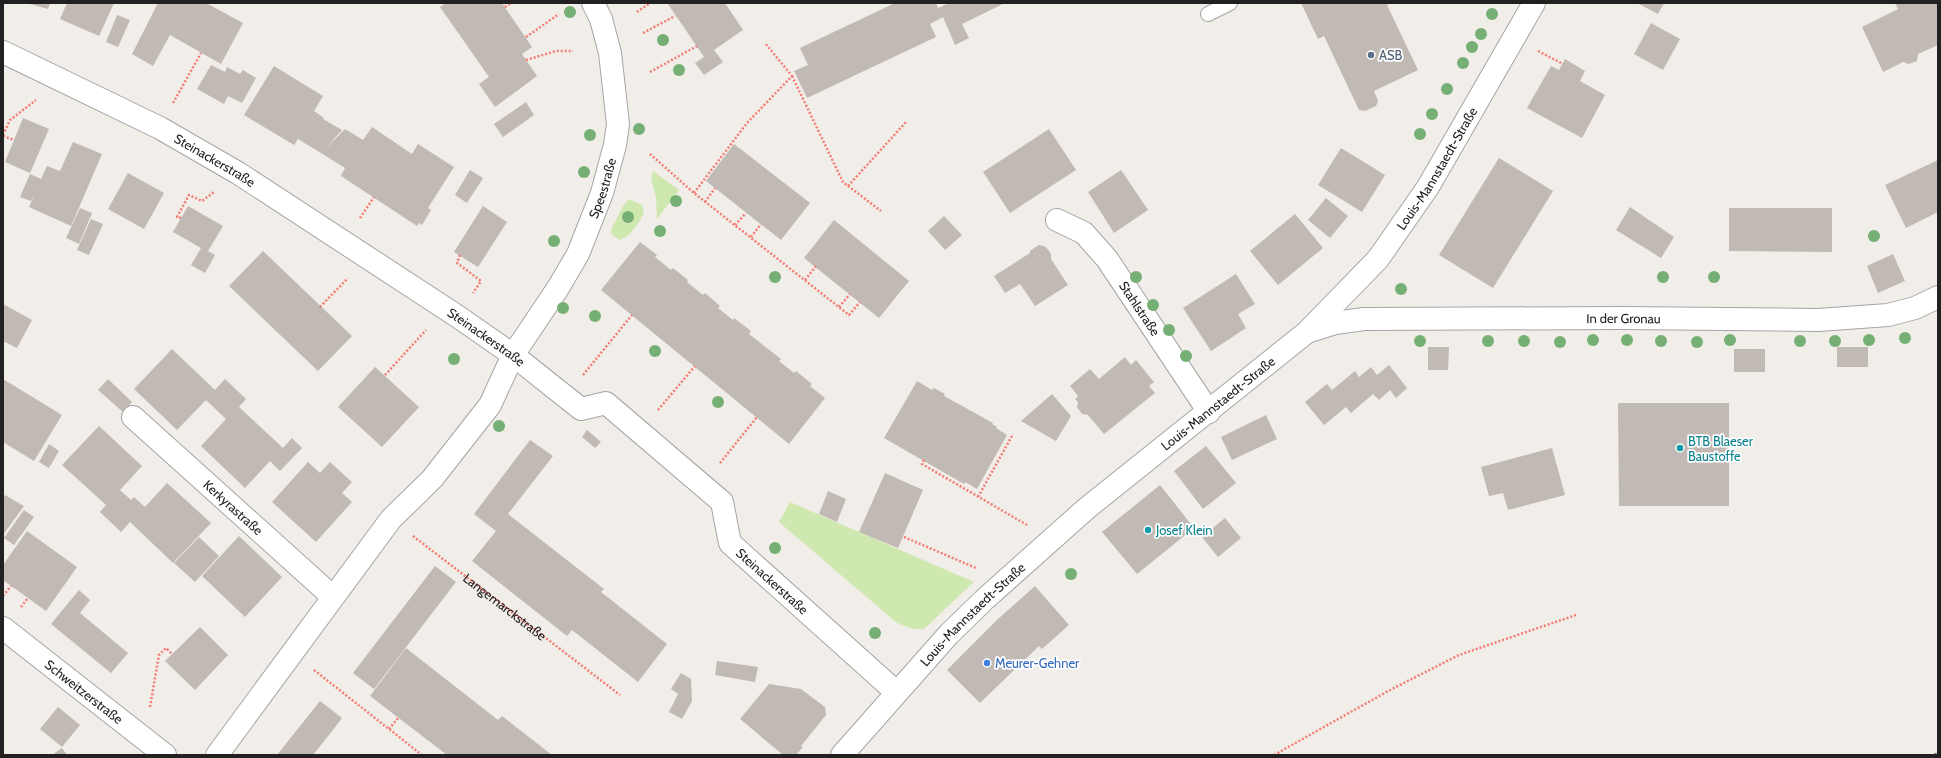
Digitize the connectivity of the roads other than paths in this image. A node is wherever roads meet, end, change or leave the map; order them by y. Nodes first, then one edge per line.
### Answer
1 (593, 3) edge
2 (1230, 3) edge
3 (1534, 3) edge
4 (1208, 14) dead end
5 (3, 52) edge
6 (1057, 220) dead end
7 (1938, 296) edge
8 (1307, 332) junction
9 (513, 355) junction
10 (1209, 412) junction
11 (133, 417) dead end
12 (333, 597) junction
13 (3, 628) edge
14 (896, 692) junction
15 (165, 755) edge
16 (217, 755) edge
17 (842, 755) edge

1 - 9 street, Speestraße
2 - 4 lane
3 - 8 street, Louis-Mannstaedt-Straße
5 - 9 street, Steinackerstraße
6 - 10 street, Stahlstraße
7 - 8 street, In der Gronau
8 - 10 street, Louis-Mannstaedt-Straße
9 - 12 street
9 - 14 street, Steinackerstraße
10 - 14 street, Louis-Mannstaedt-Straße
11 - 12 street, Kerkyrastraße
12 - 16 street
13 - 15 street, Schweitzerstraße
14 - 17 street, Louis-Mannstaedt-Straße

